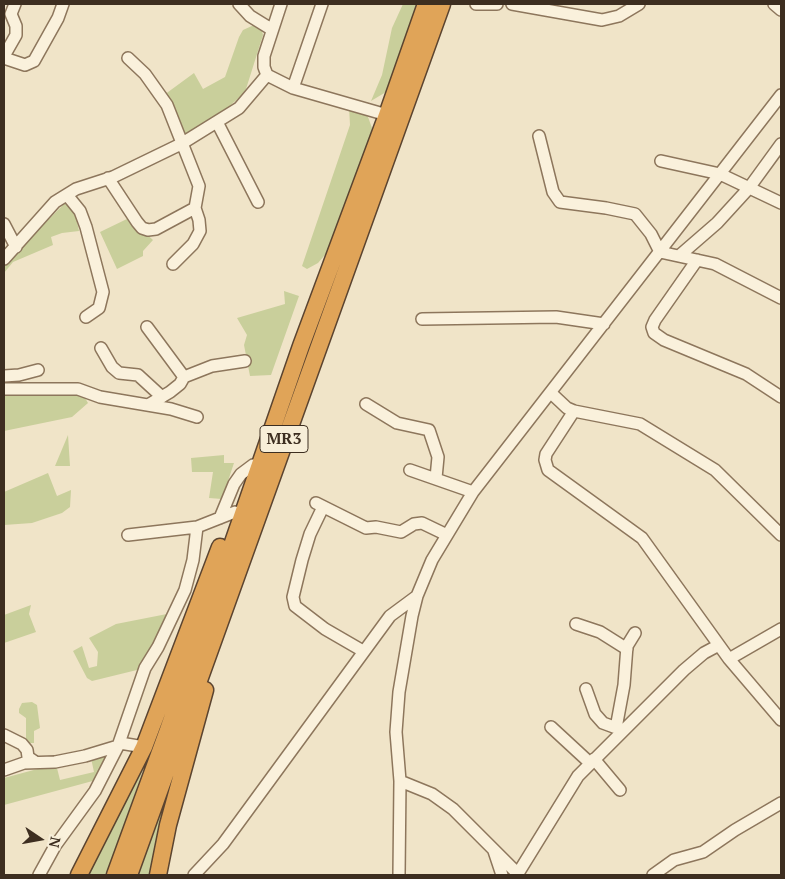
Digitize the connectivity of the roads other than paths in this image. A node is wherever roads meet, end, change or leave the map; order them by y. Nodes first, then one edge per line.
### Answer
1 (15, 4) edge
2 (63, 4) edge
3 (239, 4) edge
4 (281, 4) edge
5 (322, 4) edge
6 (426, 4) edge
7 (442, 4) edge
8 (476, 4) edge
9 (497, 4) edge
10 (512, 4) edge
11 (638, 4) edge
12 (774, 4) edge
13 (781, 10) edge
14 (271, 29) junction
15 (4, 57) edge
16 (128, 58) dead end
17 (267, 75) junction
18 (293, 88) junction
19 (780, 99) edge
20 (387, 115) junction
21 (217, 122) junction
22 (539, 136) dead end
23 (181, 144) junction
24 (781, 144) edge
25 (661, 161) dead end
26 (720, 174) junction
27 (108, 178) junction
28 (749, 188) junction
29 (67, 195) junction
30 (258, 202) dead end
31 (781, 203) edge
32 (196, 208) junction
33 (4, 224) edge
34 (16, 247) junction
35 (660, 252) junction
36 (679, 256) junction
37 (4, 259) edge
38 (697, 260) junction
39 (173, 264) dead end
40 (781, 298) edge
41 (86, 317) dead end
42 (422, 319) dead end
43 (604, 324) junction
44 (147, 327) dead end
45 (301, 346) junction
46 (101, 348) dead end
47 (245, 362) dead end
48 (38, 370) dead end
49 (4, 376) edge
50 (184, 377) junction
51 (4, 389) edge
52 (551, 393) junction
53 (780, 393) edge
54 (162, 397) junction
55 (366, 404) dead end
56 (148, 405) junction
57 (574, 411) junction
58 (197, 417) dead end
59 (410, 470) dead end
60 (436, 478) junction
61 (269, 480) junction
62 (473, 492) junction
63 (227, 515) junction
64 (197, 527) junction
65 (128, 535) dead end
66 (447, 535) junction
67 (781, 535) edge
68 (417, 596) junction
69 (576, 624) dead end
70 (781, 630) edge
71 (635, 633) dead end
72 (719, 645) junction
73 (627, 649) junction
74 (363, 651) junction
75 (729, 659) junction
76 (586, 689) dead end
77 (781, 720) edge
78 (552, 727) dead end
79 (620, 729) junction
80 (4, 735) edge
81 (119, 744) junction
82 (144, 747) junction
83 (34, 761) junction
84 (592, 761) junction
85 (4, 770) edge
86 (400, 781) junction
87 (620, 790) dead end
88 (781, 803) edge
89 (493, 849) junction
90 (39, 875) edge
91 (78, 875) edge
92 (115, 875) edge
93 (128, 875) edge
94 (158, 875) edge
95 (194, 875) edge
96 (399, 875) edge
97 (502, 875) edge
98 (518, 875) edge
99 (653, 875) edge

1 - 15 street
2 - 15 street
3 - 14 street
4 - 14 street
5 - 18 street
6 - 20 highway, MR3
7 - 61 highway, MR3
8 - 9 street
10 - 11 street
12 - 13 street
14 - 17 street
16 - 23 street
17 - 18 street
17 - 21 street
18 - 20 street
19 - 26 street
20 - 45 highway, MR3
21 - 23 street
21 - 30 street
22 - 35 street
23 - 27 street
23 - 32 street
24 - 28 street
25 - 26 street
26 - 28 street
26 - 35 street
27 - 29 street
27 - 32 street
28 - 31 street
28 - 36 street
29 - 34 street
29 - 41 street
32 - 39 street
33 - 34 street
34 - 37 street
35 - 36 street
35 - 43 street
36 - 38 street
38 - 40 street
38 - 53 street
42 - 43 street
43 - 52 street
44 - 50 street
45 - 63 highway
45 - 92 highway, MR3
46 - 54 street
47 - 50 street
48 - 49 street
50 - 54 street
51 - 56 street
52 - 57 street
52 - 62 street
54 - 56 street
55 - 60 street
56 - 58 street
57 - 67 street
57 - 72 street
59 - 60 street
60 - 62 street
61 - 93 highway, MR3
61 - 94 highway
62 - 66 street
63 - 64 street
63 - 82 highway
64 - 65 street
64 - 81 street
66 - 68 street
66 - 74 street
68 - 74 street
68 - 86 street
69 - 73 street
70 - 75 street
71 - 73 street
72 - 75 street
72 - 79 street
73 - 79 street
74 - 95 street
75 - 77 street
76 - 79 street
78 - 84 street
79 - 84 street
80 - 83 street
81 - 82 street
81 - 83 street
81 - 90 street
82 - 91 highway
83 - 85 street
84 - 87 street
84 - 98 street
86 - 89 street
86 - 96 street
88 - 99 street
89 - 97 street
89 - 98 street

